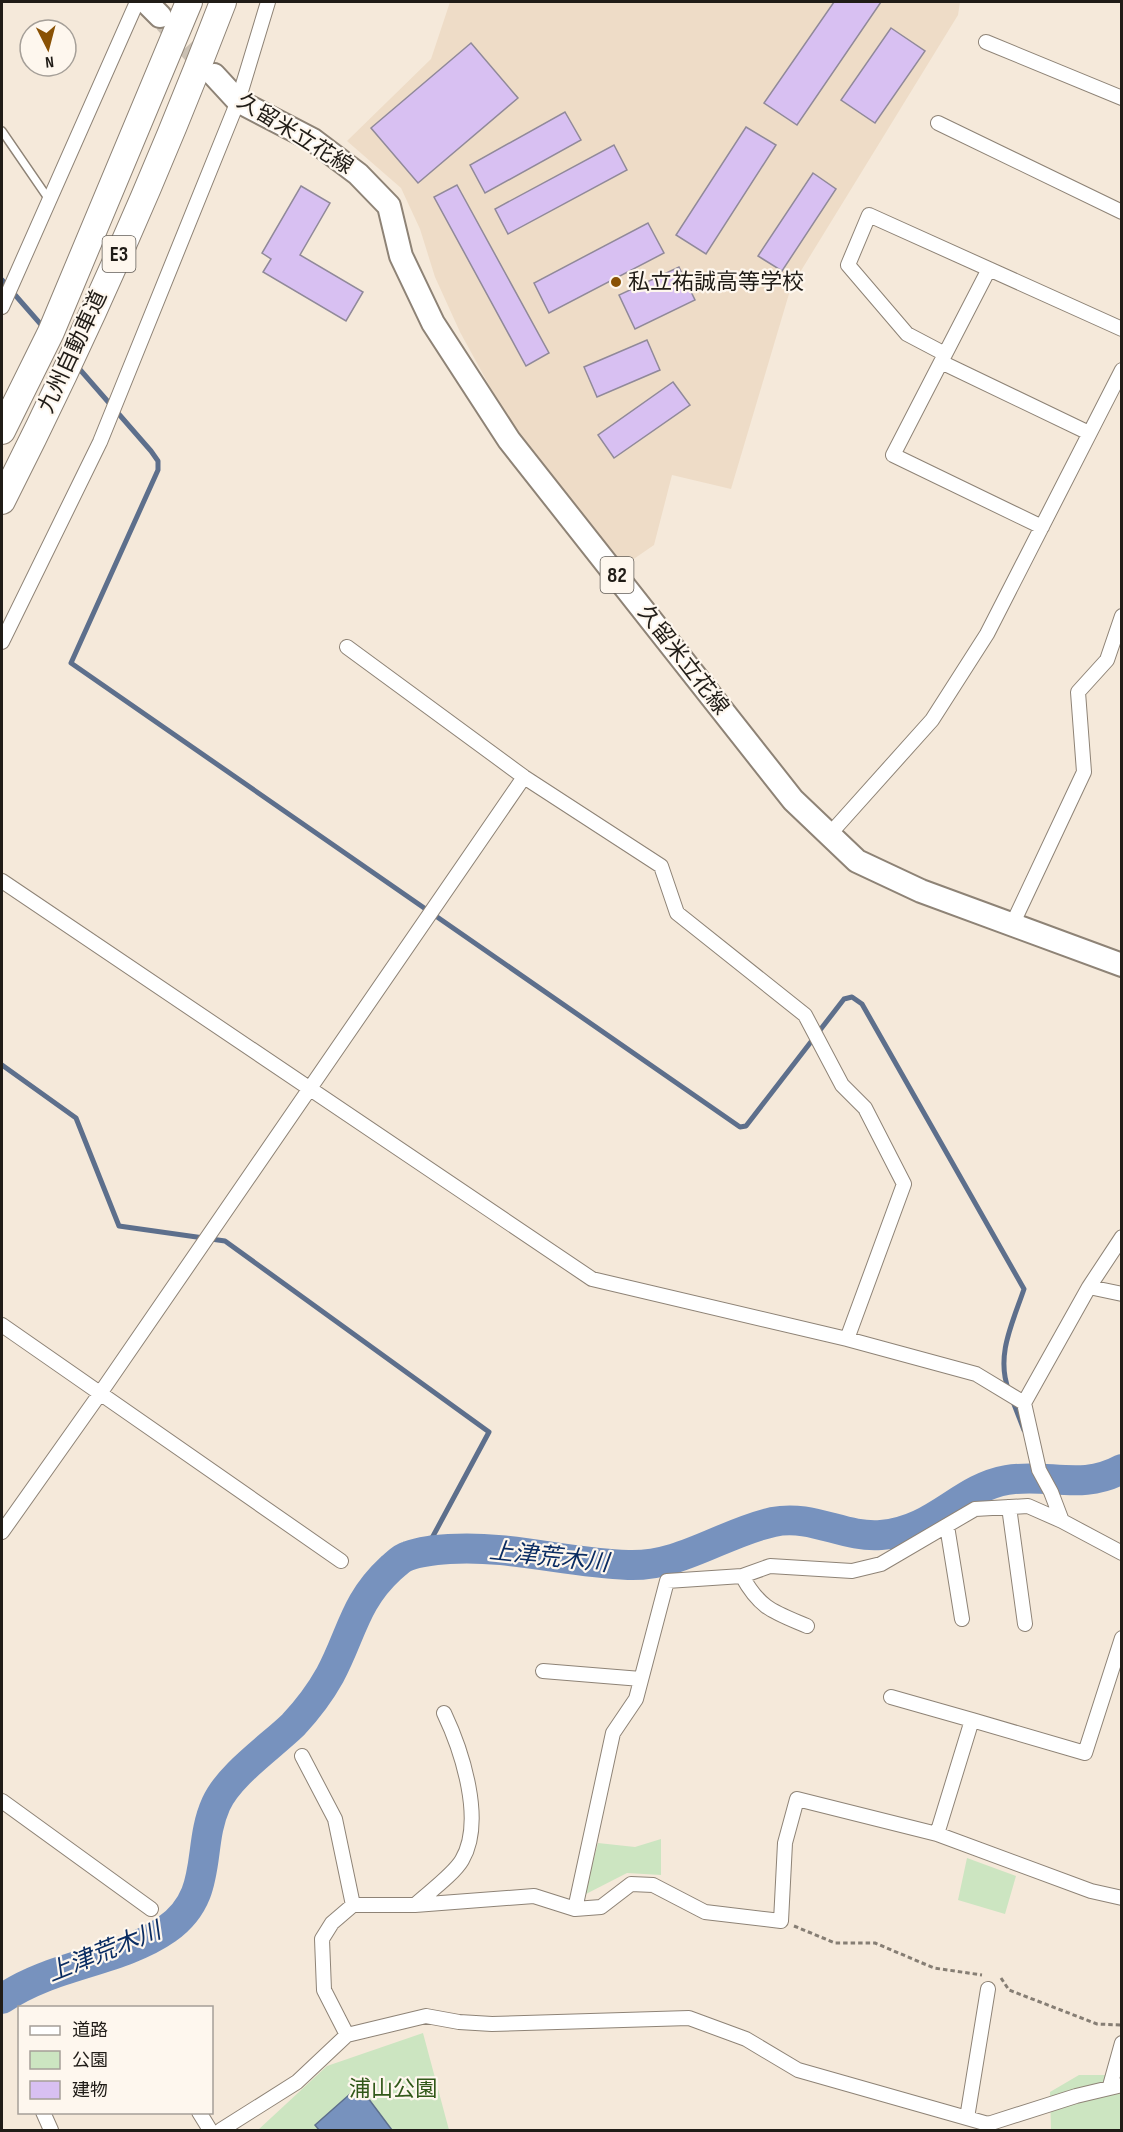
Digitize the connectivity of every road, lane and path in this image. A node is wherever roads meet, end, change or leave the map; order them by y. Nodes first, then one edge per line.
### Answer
1 (137, 2) edge
2 (189, 2) edge
3 (223, 2) edge
4 (268, 2) edge
5 (986, 42) dead end
6 (214, 75) tunnel mouth
7 (1122, 98) edge
8 (238, 101) junction
9 (938, 123) dead end
10 (2, 131) edge
11 (50, 201) junction
12 (1122, 212) edge
13 (989, 269) junction
14 (2, 307) edge
15 (1122, 329) edge
16 (943, 358) junction
17 (1122, 370) edge
18 (2, 431) edge
19 (1089, 434) junction
20 (2, 501) edge
21 (1041, 527) junction
22 (1122, 616) edge
23 (2, 642) edge
24 (347, 647) dead end
25 (524, 777) junction
26 (829, 835) junction
27 (2, 881) edge
28 (1012, 925) junction
29 (1122, 965) edge
30 (309, 1091) junction
31 (1122, 1237) edge
32 (1089, 1287) junction
33 (1122, 1294) edge
34 (2, 1326) edge
35 (847, 1339) junction
36 (99, 1395) junction
37 (1024, 1403) junction
38 (1010, 1507) junction
39 (1062, 1521) junction
40 (947, 1526) junction
41 (2, 1532) edge
42 (1122, 1553) edge
43 (341, 1561) dead end
44 (742, 1576) junction
45 (962, 1619) dead end
46 (1025, 1624) dead end
47 (807, 1626) dead end
48 (1122, 1638) edge
49 (543, 1671) dead end
50 (641, 1679) junction
51 (891, 1697) dead end
52 (444, 1713) dead end
53 (972, 1720) junction
54 (302, 1756) dead end
55 (2, 1801) edge
56 (937, 1834) junction
57 (1122, 1898) edge
58 (353, 1905) junction
59 (415, 1905) junction
60 (151, 1909) dead end
61 (575, 1909) junction
62 (781, 1921) junction
63 (1000, 1977) dead end
64 (988, 1983) joint
65 (1122, 2025) edge
66 (347, 2035) junction
67 (1122, 2043) edge
68 (1116, 2086) edge
69 (44, 2114) edge
70 (200, 2114) edge
71 (967, 2118) junction
72 (51, 2130) edge
73 (210, 2130) edge
74 (221, 2130) edge

1 - 11 street
2 - 18 highway, 九州自動車道 / E3
3 - 20 highway, 九州自動車道 / E3
4 - 8 street
5 - 7 street
6 - 8 main road, 久留米立花線 / 82
8 - 23 street
8 - 26 main road, 久留米立花線 / 82
9 - 12 street
10 - 11 lane
11 - 14 street
13 - 15 street
13 - 16 street
13 - 16 street
16 - 19 street
16 - 21 street
17 - 19 street
19 - 21 street
21 - 26 street
22 - 28 street
24 - 25 street
25 - 30 street
25 - 35 street
26 - 28 main road, 久留米立花線 / 82
27 - 30 street
28 - 29 main road, 久留米立花線 / 82
30 - 35 street
30 - 36 street
31 - 32 street
32 - 33 street
32 - 37 street
34 - 36 street
35 - 37 street
36 - 41 street
36 - 43 street
37 - 39 street
38 - 39 street
38 - 40 street
38 - 46 street
39 - 42 street
40 - 44 street
40 - 45 street
44 - 47 street
44 - 50 street
48 - 53 street
49 - 50 street
50 - 61 street
51 - 53 street
52 - 59 street
53 - 56 street
54 - 58 street
55 - 60 street
56 - 57 street
56 - 62 street
58 - 59 street
58 - 66 street
59 - 61 street
61 - 62 street
62 - 64 path
63 - 65 path
64 - 71 street
66 - 71 street
66 - 74 street
67 - 68 street
68 - 71 street
69 - 72 street
70 - 73 street

